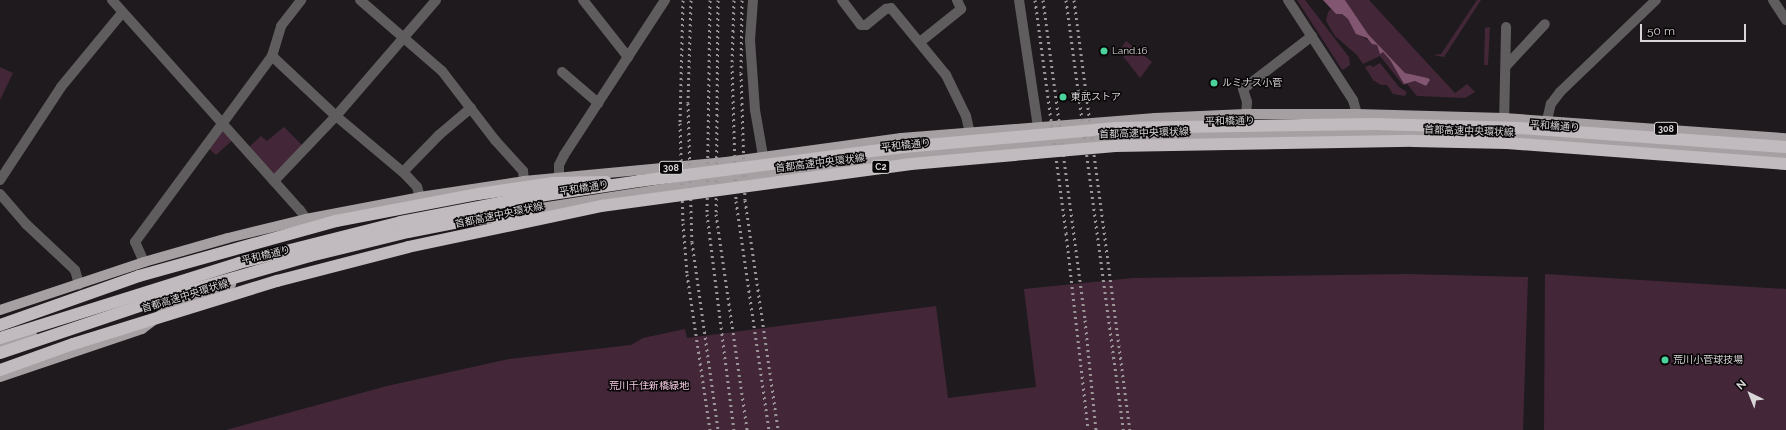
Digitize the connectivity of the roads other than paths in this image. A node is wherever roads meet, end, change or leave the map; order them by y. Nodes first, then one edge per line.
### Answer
1 (112, 0) edge
2 (301, 0) edge
3 (360, 0) edge
4 (436, 0) edge
5 (582, 0) edge
6 (665, 0) edge
7 (753, 0) edge
8 (842, 0) edge
9 (957, 0) edge
10 (1020, 0) edge
11 (1288, 0) edge
12 (1656, 0) edge
13 (1773, 0) edge
14 (122, 13) junction
15 (1786, 20) edge
16 (1545, 24) dead end
17 (1506, 28) dead end
18 (1312, 36) junction
19 (403, 38) junction
20 (920, 42) junction
21 (272, 56) junction
22 (628, 57) junction
23 (1506, 66) junction
24 (562, 72) dead end
25 (598, 103) junction
26 (471, 108) junction
27 (1246, 114) junction
28 (1357, 114) junction
29 (336, 116) junction
30 (1504, 118) junction
31 (1545, 120) junction
32 (222, 124) junction
33 (1038, 127) junction
34 (970, 133) junction
35 (1504, 134) junction
36 (1544, 137) junction
37 (1786, 138) edge
38 (1786, 147) edge
39 (763, 156) junction
40 (1786, 156) edge
41 (1786, 164) edge
42 (403, 172) junction
43 (559, 177) junction
44 (0, 180) edge
45 (274, 181) junction
46 (524, 181) junction
47 (639, 181) junction
48 (0, 194) edge
49 (420, 197) junction
50 (601, 206) junction
51 (306, 219) junction
52 (297, 260) junction
53 (144, 262) junction
54 (79, 284) junction
55 (0, 310) edge
56 (0, 325) edge
57 (0, 338) edge
58 (0, 346) edge
59 (0, 353) edge
60 (0, 370) edge
61 (0, 377) edge

1 - 14 street
2 - 21 street
3 - 19 street
4 - 19 street
5 - 22 street
6 - 22 street
7 - 39 street
8 - 20 street
9 - 20 street
10 - 33 street
11 - 18 street
12 - 31 street
13 - 15 street
14 - 32 street
14 - 44 street
16 - 23 street
17 - 23 street
18 - 27 street
18 - 28 street
19 - 26 street
19 - 29 street
20 - 34 street
21 - 29 street
21 - 32 street
22 - 25 street
23 - 30 street
24 - 25 street
25 - 43 street
26 - 42 street
26 - 46 street
27 - 28 main road, 平和橋通り / 308
27 - 33 main road, 平和橋通り / 308
28 - 30 main road, 平和橋通り / 308
29 - 42 street
29 - 45 street
30 - 31 main road, 平和橋通り / 308
30 - 35 street
31 - 36 street
31 - 37 main road, 平和橋通り / 308
32 - 45 street
32 - 53 street
33 - 34 main road, 平和橋通り / 308
34 - 39 main road, 平和橋通り / 308
35 - 36 main road, 平和橋通り / 308
35 - 52 main road, 平和橋通り / 308
36 - 40 main road, 平和橋通り / 308
38 - 47 highway, 首都高速中央環状線 / C2, bridge
39 - 43 main road, 平和橋通り / 308
41 - 50 highway, 首都高速中央環状線 / C2, bridge
42 - 49 street
43 - 46 main road, 平和橋通り / 308
45 - 51 street
46 - 49 main road, 平和橋通り / 308
47 - 56 highway, bridge
47 - 57 highway, 首都高速中央環状線 / C2, bridge
48 - 54 street
49 - 51 main road, 平和橋通り / 308
50 - 59 highway, bridge
50 - 60 highway, 首都高速中央環状線 / C2, bridge
51 - 53 main road, 平和橋通り / 308
52 - 58 main road, 平和橋通り / 308
52 - 61 main road
53 - 54 main road, 平和橋通り / 308
54 - 55 main road, 平和橋通り / 308

